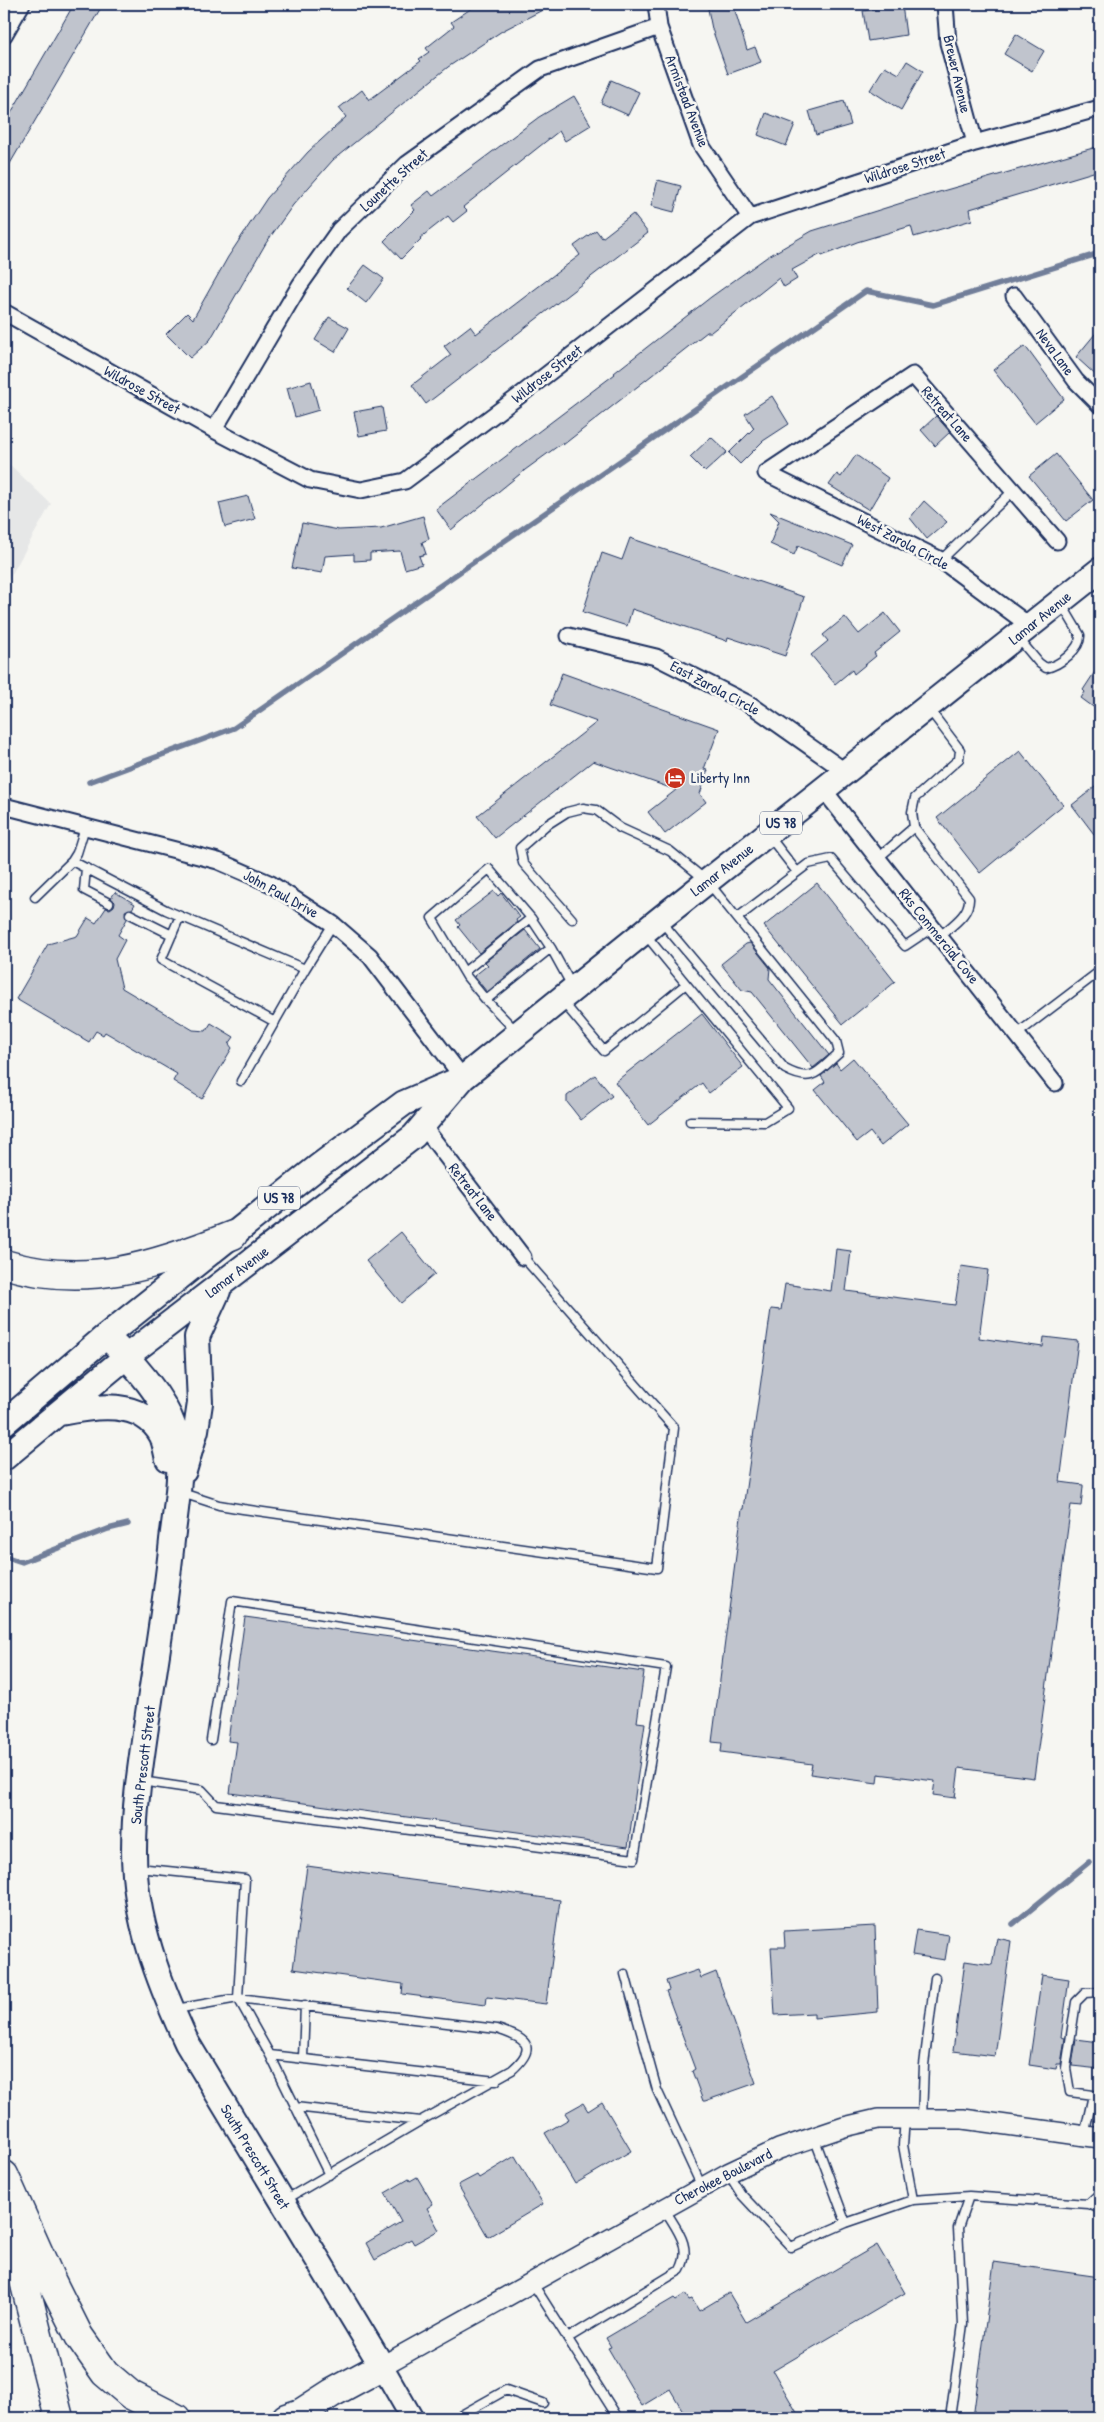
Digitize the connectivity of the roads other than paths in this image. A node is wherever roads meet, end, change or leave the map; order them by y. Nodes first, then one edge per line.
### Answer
1 (22, 4) edge
2 (656, 4) edge
3 (945, 4) edge
4 (659, 27) junction
5 (4, 35) edge
6 (1100, 108) edge
7 (975, 143) junction
8 (750, 217) junction
9 (1014, 296) dead end
10 (4, 312) edge
11 (1100, 405) edge
12 (214, 430) junction
13 (766, 473) joint
14 (1014, 490) junction
15 (1057, 541) dead end
16 (941, 560) junction
17 (1100, 570) edge
18 (1060, 601) junction
19 (1024, 631) junction
20 (569, 636) dead end
21 (928, 708) junction
22 (846, 772) junction
23 (824, 789) junction
24 (4, 806) edge
25 (85, 827) junction
26 (914, 827) junction
27 (767, 834) junction
28 (877, 859) junction
29 (72, 861) junction
30 (86, 868) junction
31 (797, 872) junction
32 (708, 882) junction
33 (35, 897) dead end
34 (108, 903) dead end
35 (130, 914) dead end
36 (180, 916) junction
37 (531, 918) junction
38 (737, 918) junction
39 (572, 919) dead end
40 (333, 924) junction
41 (651, 926) junction
42 (935, 932) junction
43 (172, 935) junction
44 (507, 938) junction
45 (514, 944) dead end
46 (551, 948) junction
47 (487, 953) junction
48 (494, 960) dead end
49 (305, 969) junction
50 (1100, 971) edge
51 (464, 972) junction
52 (686, 984) junction
53 (567, 994) junction
54 (486, 1000) junction
55 (275, 1022) junction
56 (519, 1033) junction
57 (1016, 1034) junction
58 (463, 1078) junction
59 (241, 1082) dead end
60 (1055, 1083) dead end
61 (690, 1121) dead end
62 (422, 1126) junction
63 (233, 1235) junction
64 (523, 1258) joint
65 (4, 1264) edge
66 (221, 1284) junction
67 (106, 1336) junction
68 (127, 1356) junction
69 (58, 1413) junction
70 (4, 1423) edge
71 (4, 1458) edge
72 (178, 1491) junction
73 (211, 1740) dead end
74 (139, 1780) junction
75 (136, 1868) junction
76 (625, 1974) dead end
77 (935, 1978) dead end
78 (1100, 1992) edge
79 (238, 1998) junction
80 (305, 2005) junction
81 (172, 2010) junction
82 (270, 2055) junction
83 (303, 2058) junction
84 (496, 2081) junction
85 (1096, 2096) edge
86 (295, 2106) junction
87 (914, 2118) junction
88 (420, 2121) junction
89 (814, 2137) junction
90 (1092, 2137) edge
91 (728, 2173) junction
92 (4, 2175) edge
93 (329, 2175) junction
94 (702, 2187) junction
95 (1100, 2193) edge
96 (969, 2196) junction
97 (913, 2200) junction
98 (282, 2202) junction
99 (4, 2204) edge
100 (1088, 2204) junction
101 (664, 2208) junction
102 (1100, 2209) edge
103 (846, 2223) junction
104 (532, 2282) junction
105 (568, 2338) junction
106 (382, 2366) junction
107 (543, 2404) dead end
108 (59, 2418) edge
109 (176, 2418) edge
110 (286, 2418) edge
111 (319, 2418) edge
112 (412, 2418) edge
113 (456, 2418) edge
114 (618, 2418) edge
115 (950, 2418) edge

1 - 5 street
2 - 4 street, Armistead Avenue
3 - 7 street, Brewer Avenue
4 - 8 street, Armistead Avenue
4 - 12 street, Lounette Street
6 - 7 street, Wildrose Street
7 - 8 street, Wildrose Street
8 - 12 street, Wildrose Street
9 - 11 street, Neva Lane
10 - 12 street, Wildrose Street
13 - 14 street, Retreat Lane
13 - 16 street, West Zarola Circle
14 - 15 street, Retreat Lane
14 - 16 lane
16 - 19 street, West Zarola Circle
17 - 18 main road, Lamar Avenue / US 78
18 - 19 main road, Lamar Avenue / US 78
18 - 19 lane
19 - 21 main road, Lamar Avenue / US 78
20 - 22 street, East Zarola Circle
21 - 22 main road, Lamar Avenue / US 78
21 - 26 lane
22 - 23 main road, Lamar Avenue / US 78
23 - 27 main road, Lamar Avenue / US 78
23 - 28 street, Rks Commercial Cove
24 - 25 street, John Paul Drive
25 - 29 lane
25 - 40 street, John Paul Drive
26 - 28 lane
26 - 42 lane
27 - 31 lane
27 - 32 main road, Lamar Avenue / US 78
28 - 42 street, Rks Commercial Cove
29 - 30 lane
29 - 33 lane
30 - 34 lane
30 - 36 lane
31 - 38 lane
31 - 42 lane
32 - 38 lane
32 - 39 lane
32 - 41 main road, Lamar Avenue / US 78
35 - 43 lane
36 - 43 lane
36 - 49 lane
37 - 44 lane
37 - 46 lane
37 - 51 lane
38 - 41 lane
40 - 49 lane
40 - 58 street, John Paul Drive
41 - 52 lane
41 - 53 main road, Lamar Avenue / US 78
42 - 57 street, Rks Commercial Cove
43 - 55 lane
44 - 45 lane
44 - 47 lane
46 - 53 lane
46 - 54 lane
47 - 48 lane
47 - 51 lane
49 - 55 lane
50 - 57 lane
51 - 54 lane
52 - 53 lane
52 - 61 lane
53 - 56 main road, Lamar Avenue / US 78
54 - 56 lane
55 - 59 lane
56 - 58 main road, Lamar Avenue / US 78
57 - 60 street, Rks Commercial Cove
58 - 62 main road, Lamar Avenue / US 78
58 - 63 main road, Lamar Avenue / US 78
62 - 64 street, Retreat Lane
62 - 66 main road, Lamar Avenue / US 78
63 - 65 highway
63 - 67 main road, Lamar Avenue / US 78
64 - 72 lane
66 - 68 main road, Lamar Avenue / US 78
66 - 72 main road
67 - 68 main road, South Prescott Street
67 - 70 main road, Lamar Avenue / US 78
68 - 69 main road, Lamar Avenue / US 78
68 - 72 main road, South Prescott Street
69 - 71 main road, Lamar Avenue / US 78
69 - 72 main road
72 - 74 main road, South Prescott Street
73 - 74 lane
74 - 75 main road, South Prescott Street
75 - 79 lane
75 - 81 main road, South Prescott Street
76 - 94 lane
77 - 87 lane
78 - 85 lane
79 - 80 lane
79 - 81 lane
79 - 82 lane
80 - 83 lane
80 - 84 lane
81 - 98 main road, South Prescott Street
82 - 83 lane
82 - 86 lane
83 - 84 lane
84 - 88 lane
85 - 90 lane
86 - 88 lane
86 - 93 lane
87 - 89 street, Cherokee Boulevard
87 - 90 street, Cherokee Boulevard
87 - 97 lane
88 - 93 lane
89 - 91 street, Cherokee Boulevard
89 - 103 lane
91 - 94 street, Cherokee Boulevard
91 - 103 lane
92 - 109 highway
93 - 98 lane
94 - 101 street, Cherokee Boulevard
95 - 100 lane
96 - 97 lane
96 - 100 lane
96 - 115 lane
97 - 103 lane
98 - 106 main road, South Prescott Street
99 - 108 highway
100 - 102 lane
101 - 104 street, Cherokee Boulevard
101 - 105 lane
104 - 105 lane
104 - 106 street, Cherokee Boulevard
105 - 114 lane
106 - 110 highway
106 - 111 highway
106 - 112 main road
107 - 113 lane

